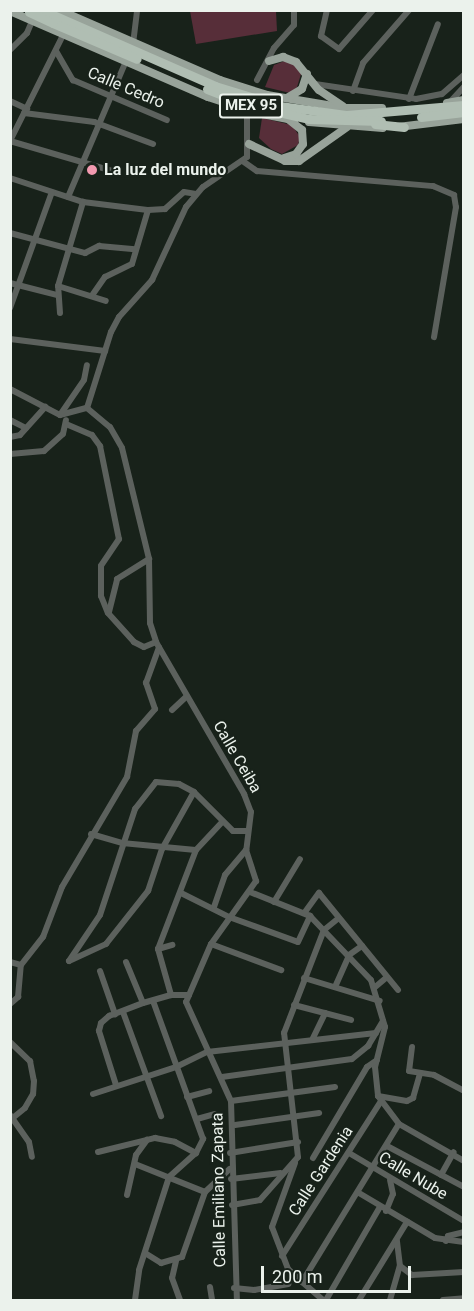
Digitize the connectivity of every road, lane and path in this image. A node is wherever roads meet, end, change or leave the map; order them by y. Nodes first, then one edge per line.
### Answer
1 (42, 10) edge
2 (137, 10) edge
3 (294, 10) edge
4 (327, 10) edge
5 (373, 10) edge
6 (409, 10) edge
7 (10, 11) edge
8 (31, 14) edge
9 (76, 14) edge
10 (56, 17) edge
11 (438, 24) dead end
12 (63, 35) junction
13 (133, 44) junction
14 (10, 50) edge
15 (56, 51) junction
16 (126, 61) junction
17 (269, 61) junction
18 (307, 74) junction
19 (464, 75) edge
20 (257, 80) dead end
21 (315, 84) junction
22 (464, 87) edge
23 (353, 91) junction
24 (112, 97) junction
25 (282, 98) junction
26 (409, 99) junction
27 (464, 100) edge
28 (10, 101) edge
29 (449, 103) junction
30 (464, 105) edge
31 (345, 108) junction
32 (26, 111) junction
33 (464, 112) edge
34 (247, 118) dead end
35 (287, 118) junction
36 (464, 119) edge
37 (167, 120) dead end
38 (100, 124) junction
39 (349, 124) junction
40 (404, 127) joint
41 (10, 141) edge
42 (153, 144) dead end
43 (249, 144) junction
44 (277, 158) junction
45 (244, 162) junction
46 (83, 163) junction
47 (116, 172) dead end
48 (10, 178) edge
49 (52, 192) junction
50 (196, 194) junction
51 (68, 197) junction
52 (83, 202) junction
53 (148, 210) junction
54 (10, 233) edge
55 (34, 240) junction
56 (67, 249) junction
57 (135, 249) junction
58 (13, 284) edge
59 (58, 286) junction
60 (93, 294) junction
61 (57, 295) junction
62 (106, 301) dead end
63 (10, 308) edge
64 (60, 313) dead end
65 (434, 337) dead end
66 (10, 339) edge
67 (105, 351) junction
68 (87, 365) dead end
69 (10, 389) edge
70 (45, 407) junction
71 (87, 408) junction
72 (64, 418) junction
73 (10, 420) edge
74 (26, 428) junction
75 (13, 437) edge
76 (10, 454) edge
77 (150, 559) junction
78 (108, 613) junction
79 (158, 645) junction
80 (186, 697) junction
81 (172, 710) dead end
82 (194, 792) junction
83 (222, 822) junction
84 (248, 831) junction
85 (91, 834) junction
86 (122, 843) junction
87 (162, 849) junction
88 (196, 850) junction
89 (246, 850) junction
90 (300, 859) dead end
91 (250, 892) junction
92 (181, 893) junction
93 (274, 902) junction
94 (214, 907) junction
95 (307, 914) junction
96 (229, 917) junction
97 (339, 918) junction
98 (324, 930) junction
99 (211, 944) junction
100 (172, 945) dead end
101 (362, 946) junction
102 (158, 949) junction
103 (349, 955) junction
104 (10, 962) edge
105 (126, 962) dead end
106 (21, 965) junction
107 (281, 970) dead end
108 (100, 971) dead end
109 (387, 977) junction
110 (304, 978) junction
111 (335, 987) junction
112 (374, 988) junction
113 (398, 990) dead end
114 (171, 995) junction
115 (189, 995) junction
116 (153, 1000) junction
117 (380, 1001) junction
118 (10, 1004) edge
119 (143, 1004) junction
120 (294, 1005) junction
121 (119, 1013) junction
122 (325, 1013) junction
123 (351, 1020) dead end
124 (383, 1021) junction
125 (376, 1033) junction
126 (313, 1038) junction
127 (285, 1041) junction
128 (10, 1042) edge
129 (412, 1047) dead end
130 (207, 1052) junction
131 (378, 1060) junction
132 (176, 1067) junction
133 (288, 1069) junction
134 (420, 1073) junction
135 (146, 1076) junction
136 (222, 1077) junction
137 (116, 1085) junction
138 (335, 1087) dead end
139 (462, 1088) edge
140 (209, 1091) dead end
141 (292, 1092) junction
142 (93, 1094) dead end
143 (187, 1097) junction
144 (380, 1099) junction
145 (231, 1101) junction
146 (319, 1113) dead end
147 (214, 1114) dead end
148 (161, 1116) dead end
149 (11, 1118) edge
150 (295, 1118) junction
151 (197, 1119) junction
152 (399, 1124) junction
153 (235, 1125) junction
154 (147, 1138) junction
155 (298, 1142) junction
156 (387, 1146) junction
157 (98, 1152) dead end
158 (454, 1152) junction
159 (196, 1153) junction
160 (230, 1153) junction
161 (349, 1153) junction
162 (32, 1157) dead end
163 (313, 1158) dead end
164 (464, 1161) edge
165 (295, 1162) junction
166 (135, 1164) junction
167 (373, 1168) junction
168 (230, 1169) junction
169 (281, 1173) junction
170 (441, 1175) junction
171 (169, 1177) junction
172 (231, 1179) junction
173 (389, 1179) junction
174 (464, 1188) edge
175 (205, 1192) junction
176 (359, 1192) junction
177 (127, 1195) dead end
178 (232, 1205) junction
179 (383, 1209) junction
180 (464, 1221) edge
181 (407, 1222) junction
182 (464, 1232) edge
183 (397, 1238) junction
184 (446, 1241) junction
185 (464, 1242) edge
186 (145, 1253) junction
187 (282, 1256) junction
188 (176, 1261) junction
189 (400, 1266) junction
190 (464, 1272) edge
191 (302, 1282) junction
192 (288, 1284) dead end
193 (210, 1287) dead end
194 (234, 1288) junction
195 (464, 1298) edge
196 (135, 1300) edge
197 (180, 1300) edge
198 (212, 1300) edge
199 (237, 1300) edge
200 (325, 1300) edge
201 (359, 1300) edge
202 (390, 1300) edge
203 (444, 1300) edge

1 - 10 highway, MEX 95
2 - 13 street
3 - 17 street
4 - 5 street
6 - 23 street
7 - 8 main road
8 - 10 highway, MEX 95, bridge
8 - 12 main road
8 - 14 street
9 - 10 main road
9 - 13 main road
10 - 30 highway, MEX 95
10 - 39 highway, MEX 95
11 - 26 street
12 - 15 street
12 - 16 main road
13 - 25 main road
15 - 24 street, Calle Cedro
15 - 32 street
16 - 24 street
16 - 35 main road
17 - 18 main road
17 - 20 street
18 - 21 main road
18 - 25 main road
19 - 26 street
21 - 23 street
21 - 31 main road
22 - 29 street
23 - 26 street
24 - 37 street, Calle Cedro
24 - 38 street
25 - 31 main road
27 - 29 main road
28 - 32 street
29 - 31 main road
32 - 38 street
32 - 41 street
33 - 39 highway, MEX 95
34 - 43 street
35 - 39 main road
35 - 44 main road
36 - 40 main road
38 - 42 street
38 - 46 street
39 - 40 highway
39 - 44 main road
41 - 46 street
43 - 44 main road
43 - 45 street
45 - 50 street
45 - 65 street
46 - 47 street
46 - 51 street
48 - 49 street
49 - 51 street
49 - 55 street
50 - 53 street
50 - 67 street
51 - 52 street
52 - 53 street
52 - 56 street
53 - 57 street
54 - 55 street
55 - 56 street
55 - 58 street
56 - 57 street
56 - 59 street
57 - 60 street
58 - 61 street
58 - 63 street
59 - 60 street
59 - 61 street
60 - 62 street
61 - 64 street
66 - 67 street
67 - 71 street
68 - 72 street
69 - 70 street
70 - 72 street
70 - 74 street
71 - 72 street
71 - 77 street
72 - 76 street
72 - 78 street
73 - 74 street
74 - 75 street
77 - 78 street
77 - 79 street
78 - 79 street
79 - 80 street, Calle Ceiba
79 - 85 street
80 - 81 street
80 - 84 street, Calle Ceiba
82 - 83 street
82 - 86 street
82 - 87 street
83 - 84 street
83 - 88 street
84 - 89 street, Calle Ceiba
85 - 86 street
85 - 106 street
86 - 87 street
86 - 87 street
87 - 88 street
88 - 92 street
89 - 91 street, Calle Ceiba
89 - 94 street
90 - 93 street
91 - 93 street
91 - 96 street
92 - 94 street
92 - 102 street
93 - 95 street
94 - 96 street
95 - 96 street
95 - 97 street
95 - 98 street
96 - 99 street
97 - 98 street
97 - 101 street
98 - 103 street
98 - 110 street
99 - 107 street
99 - 115 street
100 - 102 street
101 - 103 street
101 - 109 street
102 - 114 street
103 - 111 street
103 - 112 street
104 - 106 street
105 - 119 street
106 - 118 street
108 - 121 street
109 - 112 street
109 - 113 street
110 - 111 street
110 - 120 street
111 - 117 street
112 - 117 street
114 - 115 street
114 - 116 street
115 - 130 street, Calle Emiliano Zapata
116 - 119 street
116 - 132 street
117 - 124 street
119 - 121 street
120 - 122 street
120 - 127 street
121 - 135 street
121 - 137 street
122 - 123 street
122 - 126 street
124 - 125 street
124 - 131 street
125 - 126 street
125 - 133 street
126 - 127 street
127 - 130 street
127 - 133 street
128 - 149 street
129 - 134 street
130 - 132 street
130 - 136 street, Calle Emiliano Zapata
131 - 144 street
131 - 163 street
132 - 135 street
132 - 143 street
133 - 136 street
133 - 141 street
134 - 139 street
134 - 144 street
135 - 137 street
135 - 148 street
136 - 145 street, Calle Emiliano Zapata
137 - 142 street
138 - 141 street
140 - 143 street
141 - 145 street
141 - 150 street
143 - 151 street
144 - 152 street
144 - 161 street, Calle Gardenia
145 - 153 street, Calle Emiliano Zapata
146 - 150 street
147 - 151 street
149 - 162 street
150 - 153 street
150 - 155 street
151 - 159 street
152 - 156 street
152 - 158 street
153 - 160 street, Calle Emiliano Zapata
154 - 157 street
154 - 159 street
154 - 166 street
155 - 160 street
155 - 165 street
156 - 167 street
156 - 170 street
158 - 164 street
158 - 170 street
159 - 171 street
160 - 168 street, Calle Emiliano Zapata
161 - 167 street, Calle Nube
161 - 187 street, Calle Gardenia
165 - 169 street
165 - 187 street
166 - 171 street
166 - 177 street
167 - 173 street, Calle Nube
167 - 176 street
168 - 172 street, Calle Emiliano Zapata
168 - 175 street
169 - 172 street
169 - 178 street
170 - 174 street
171 - 175 street
171 - 186 street
172 - 178 street, Calle Emiliano Zapata
173 - 179 street
173 - 180 street, Calle Nube
175 - 188 street
176 - 179 street
176 - 191 street
178 - 194 street, Calle Emiliano Zapata
179 - 181 street
179 - 200 street
181 - 183 street
181 - 184 street
182 - 184 street
183 - 189 street
183 - 201 street
184 - 185 street
186 - 188 street
186 - 196 street
187 - 191 street
188 - 197 street
189 - 190 street
189 - 202 street
191 - 200 street
192 - 194 street
193 - 198 street
194 - 199 street, Calle Emiliano Zapata
195 - 203 street

